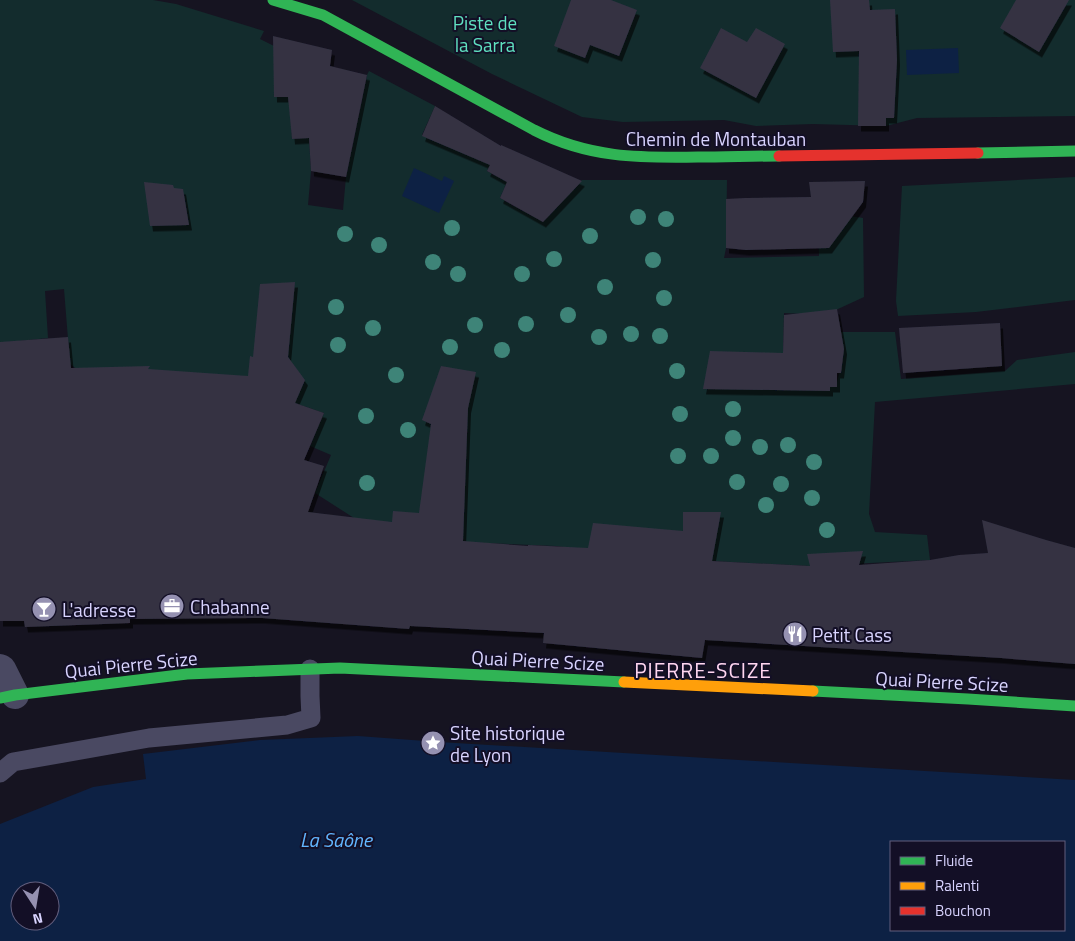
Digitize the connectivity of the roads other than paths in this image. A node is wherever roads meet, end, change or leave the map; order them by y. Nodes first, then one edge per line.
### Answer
1 (273, 0) edge
2 (1075, 152) edge
3 (0, 668) edge
4 (310, 669) junction
5 (7, 697) edge
6 (1075, 706) edge
7 (0, 773) edge

1 - 2 main road, Chemin de Montauban
3 - 5 street
4 - 5 main road, Quai Pierre Scize
4 - 6 main road, Quai Pierre Scize
4 - 7 lane

